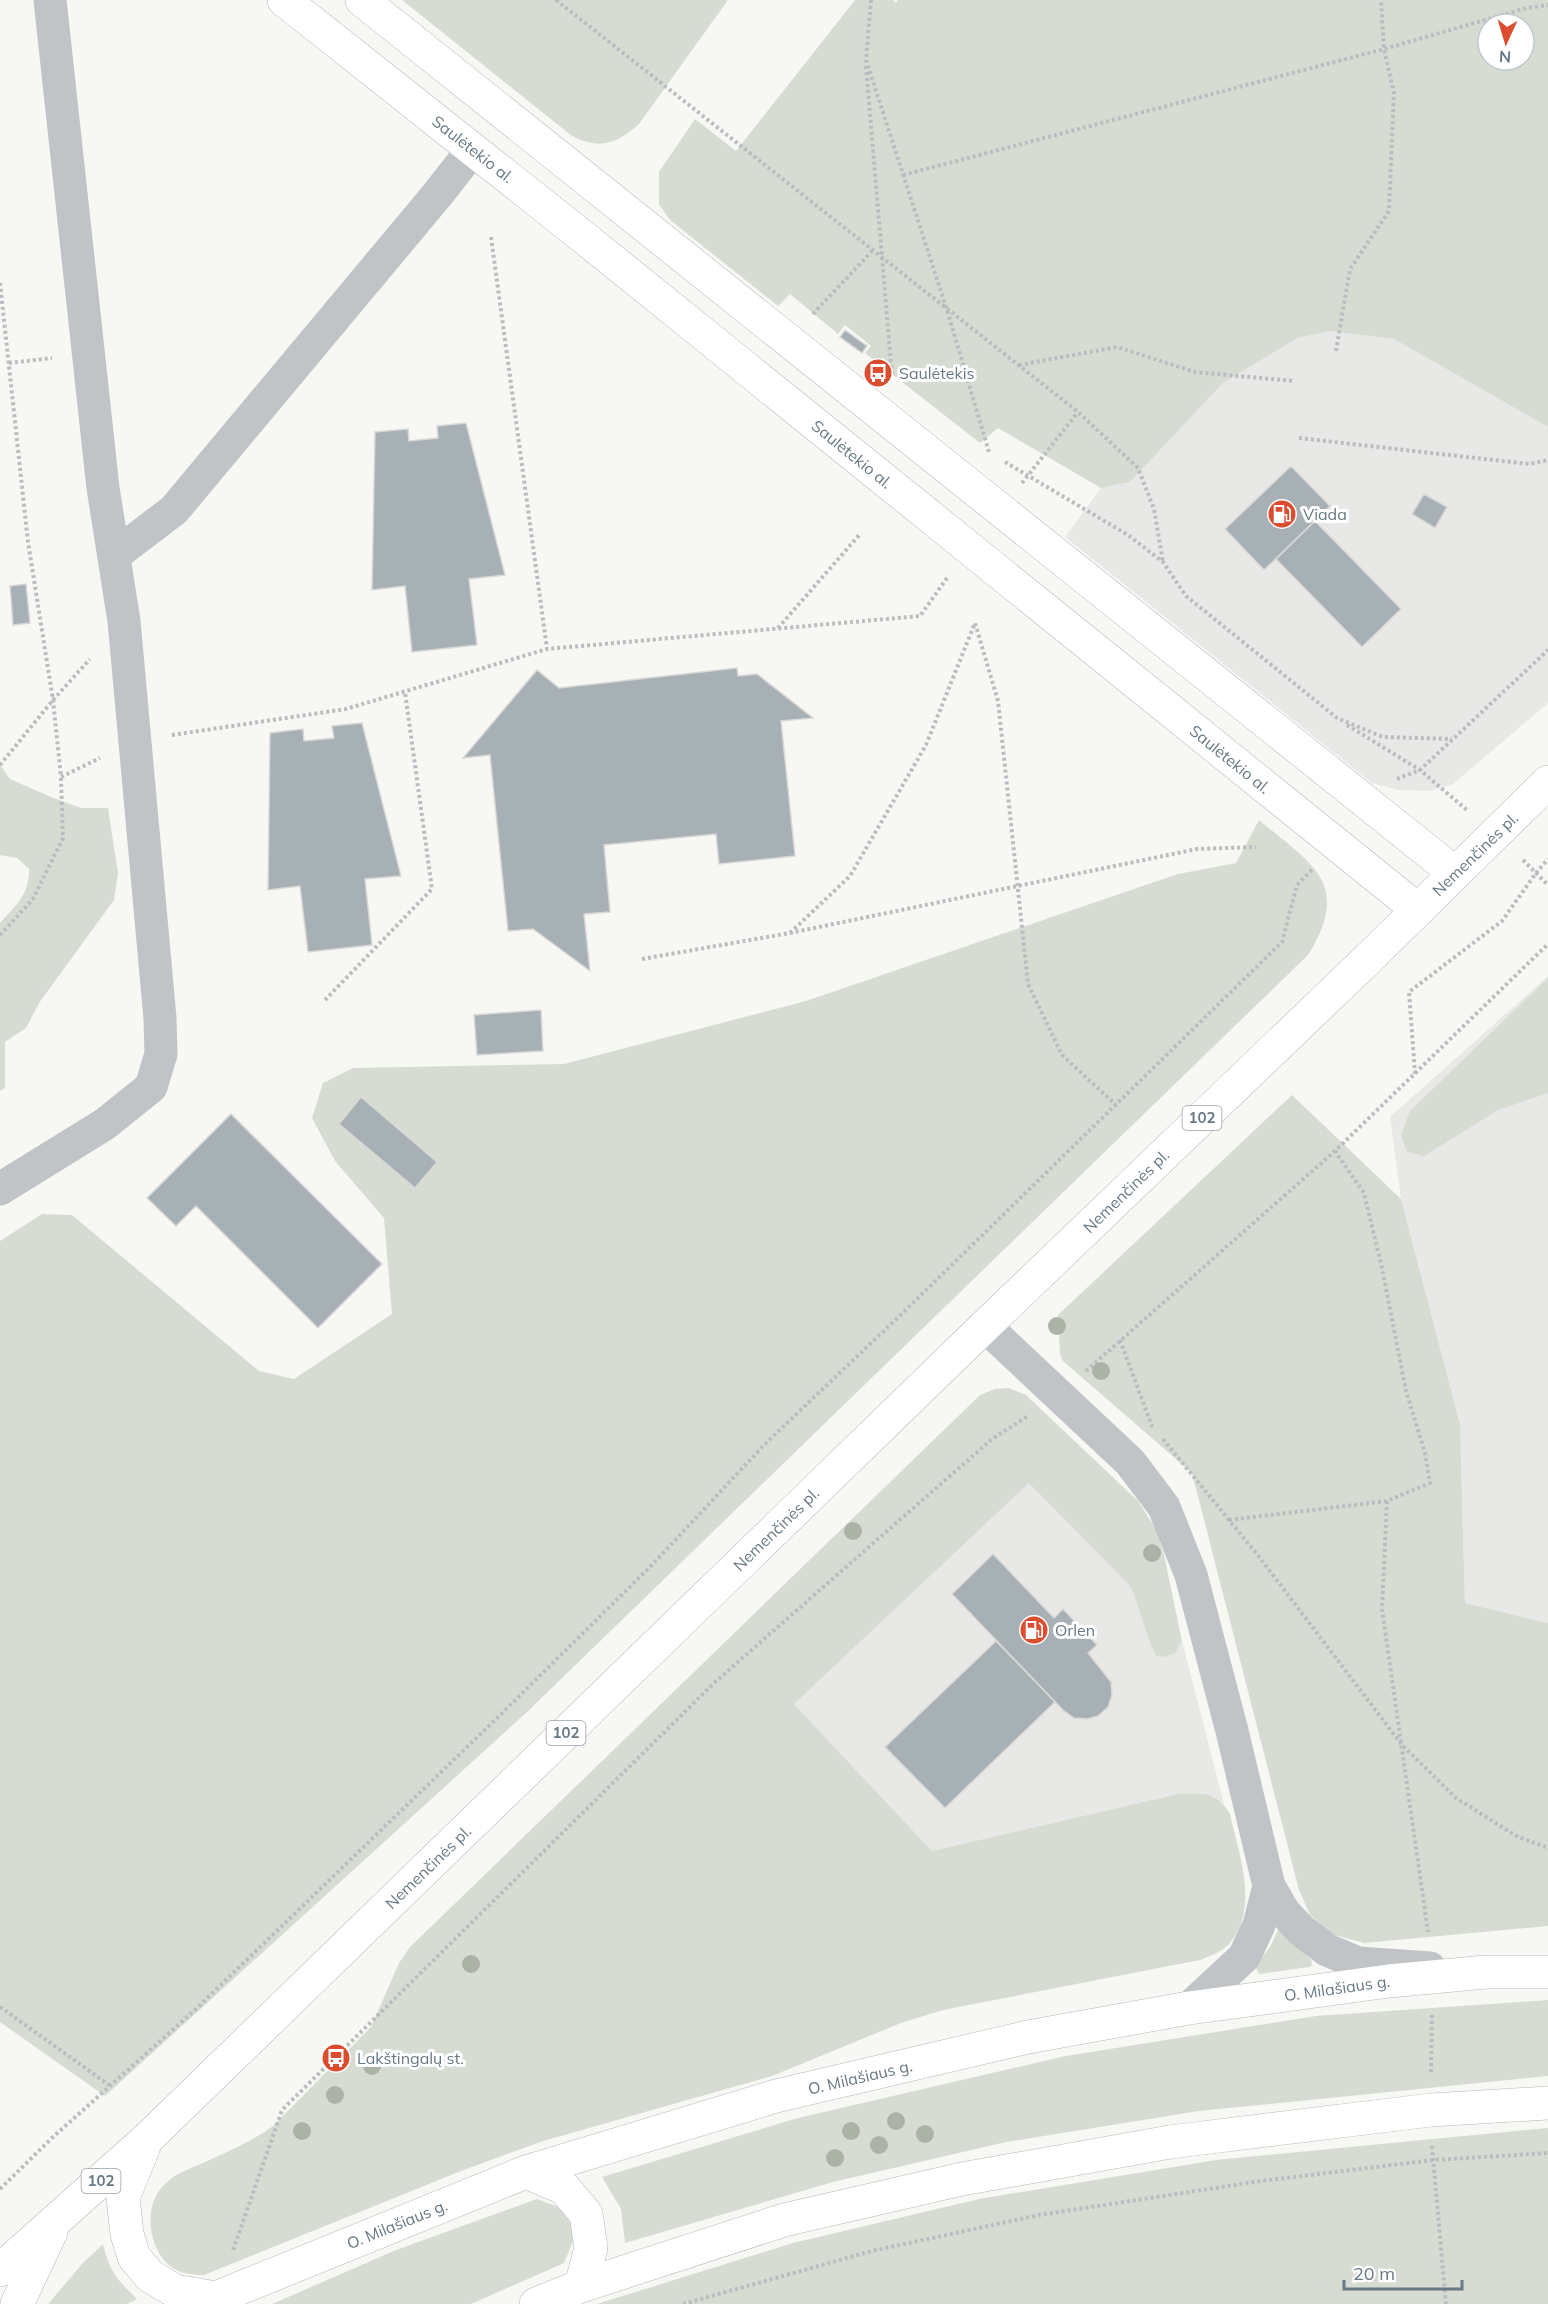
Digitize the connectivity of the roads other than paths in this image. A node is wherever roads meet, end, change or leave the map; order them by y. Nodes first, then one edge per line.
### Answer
1 (50, 0) edge
2 (284, 0) edge
3 (362, 0) edge
4 (473, 148) junction
5 (115, 555) junction
6 (1548, 782) edge
7 (1455, 873) junction
8 (1418, 910) junction
9 (0, 1189) edge
10 (985, 1326) junction
11 (1269, 1886) junction
12 (1548, 1972) edge
13 (1432, 1973) junction
14 (1189, 2008) junction
15 (1548, 2103) edge
16 (147, 2139) junction
17 (526, 2172) junction
18 (56, 2222) junction
19 (0, 2270) edge
20 (581, 2286) junction
21 (209, 2301) edge
22 (17, 2304) edge
23 (536, 2304) edge

1 - 5 street
2 - 4 main road, Saulėtekio al.
3 - 7 main road
4 - 5 street
4 - 8 main road, Saulėtekio al.
5 - 9 street
6 - 7 main road, Nemenčinės pl. / 102
7 - 8 main road, Nemenčinės pl. / 102
8 - 10 main road, Nemenčinės pl. / 102
10 - 11 street
10 - 16 main road, Nemenčinės pl. / 102
11 - 13 street
11 - 14 street
12 - 13 main road, O. Milašiaus g.
13 - 14 main road, O. Milašiaus g.
14 - 17 main road, O. Milašiaus g.
15 - 20 main road
16 - 18 main road, Nemenčinės pl. / 102
16 - 21 main road
17 - 20 main road
17 - 21 main road, O. Milašiaus g.
18 - 19 main road, Nemenčinės pl. / 102
18 - 22 main road, 102
20 - 23 main road

